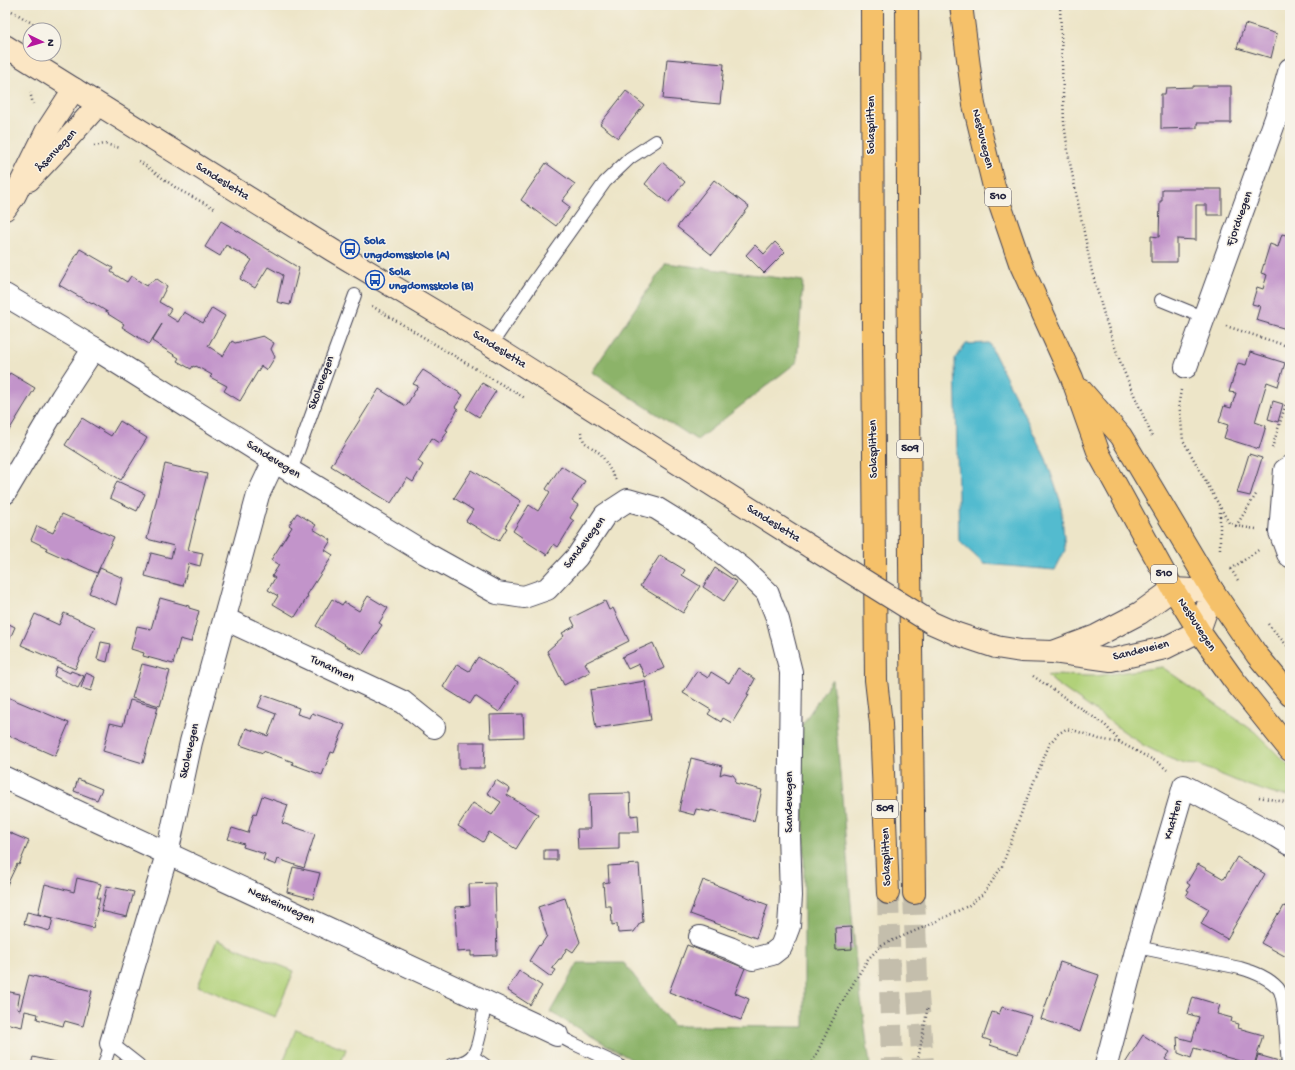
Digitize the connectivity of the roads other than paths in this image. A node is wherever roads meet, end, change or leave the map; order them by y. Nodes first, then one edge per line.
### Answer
1 (872, 5) edge
2 (907, 5) edge
3 (961, 5) edge
4 (5, 46) edge
5 (1290, 69) edge
6 (74, 89) junction
7 (98, 105) junction
8 (656, 141) dead end
9 (10, 202) edge
10 (5, 295) edge
11 (354, 295) dead end
12 (1161, 300) dead end
13 (1205, 318) junction
14 (491, 344) junction
15 (94, 348) junction
16 (1186, 367) road end
17 (1072, 378) junction
18 (282, 466) junction
19 (1290, 467) edge
20 (5, 493) edge
21 (1290, 556) edge
22 (1173, 589) junction
23 (1214, 591) junction
24 (225, 619) junction
25 (1199, 631) junction
26 (996, 648) joint
27 (1053, 652) junction
28 (1290, 695) edge
29 (434, 727) dead end
30 (1290, 750) edge
31 (5, 778) edge
32 (1290, 844) edge
33 (167, 854) junction
34 (888, 893) tunnel mouth
35 (914, 893) tunnel mouth
36 (700, 937) dead end
37 (1137, 947) junction
38 (485, 1002) junction
39 (557, 1035) joint
40 (111, 1043) junction
41 (472, 1056) junction
42 (104, 1065) edge
43 (139, 1065) edge
44 (451, 1065) edge
45 (485, 1065) edge
46 (619, 1065) edge
47 (1106, 1065) edge
48 (1288, 1065) edge

1 - 34 main road, Solasplitten / 509
2 - 35 main road, 509
3 - 17 main road, Nesbuvegen / 510
4 - 6 street, Sandesletta
5 - 13 street, Fjordvegen
6 - 7 street, Sandesletta
6 - 9 street, Åsenvegen
7 - 9 street, Åsenvegen
7 - 14 street, Sandesletta
8 - 14 lane
10 - 15 street, Sandevegen
11 - 18 lane, Skolevegen
12 - 13 lane
13 - 16 street, Fjordvegen
14 - 26 street, Sandesletta, bridge
15 - 18 street, Sandevegen
15 - 20 street
17 - 22 main road, Nesbuvegen / 510
17 - 23 main road, Nesbuvegen / 510
18 - 24 street, Skolevegen
18 - 36 street, Sandevegen
19 - 21 street
22 - 23 street
22 - 25 main road, Nesbuvegen / 510
22 - 27 street, Sandeveien
23 - 25 street
23 - 28 main road, Nesbuvegen / 510
24 - 29 street, Tunarmen
24 - 33 street, Skolevegen
25 - 27 street, Sandeveien
25 - 30 main road, Nesbuvegen / 510
26 - 27 street, Sandeveien
31 - 33 street, Nesheimvegen
32 - 37 street, Knatten
33 - 38 street, Nesheimvegen
33 - 40 street, Skolevegen
37 - 47 street, Knatten
37 - 48 lane
38 - 39 street, Nesheimvegen
38 - 41 lane
39 - 46 lane
40 - 42 lane
40 - 43 lane
41 - 44 lane
41 - 45 lane

